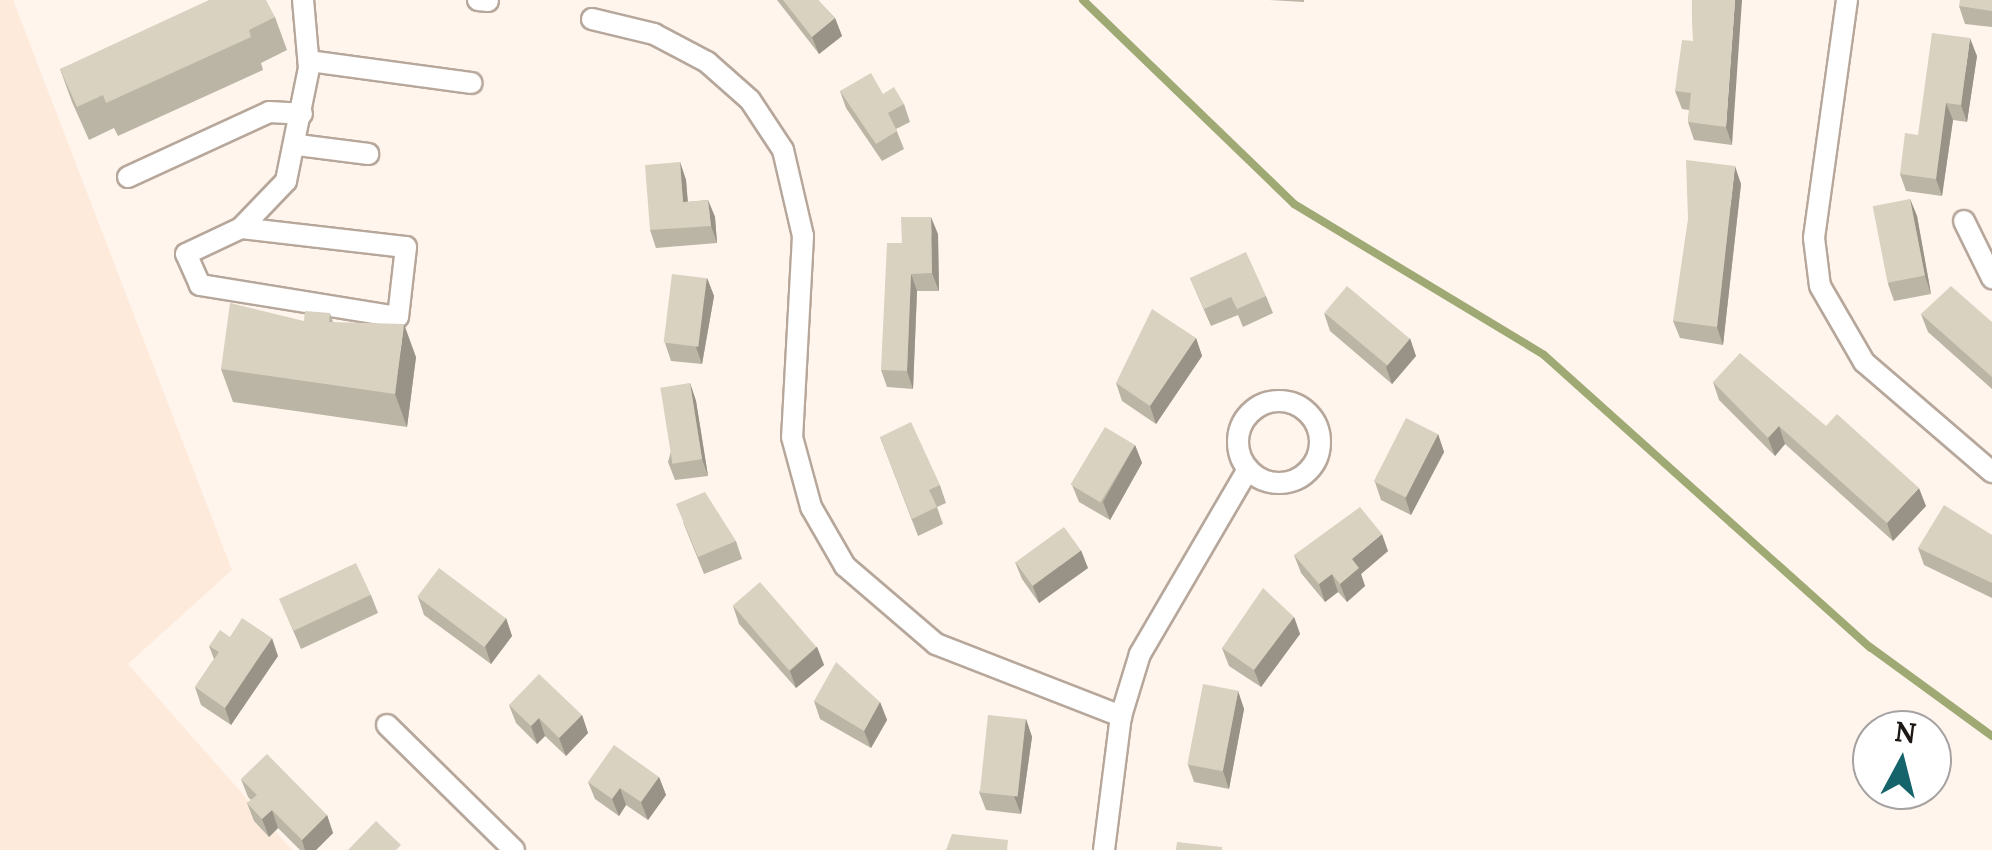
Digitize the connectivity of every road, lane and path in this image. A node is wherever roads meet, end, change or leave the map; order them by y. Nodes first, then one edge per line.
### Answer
1 (303, 0) edge
2 (478, 0) edge
3 (1846, 0) edge
4 (488, 1) edge
5 (592, 19) dead end
6 (309, 61) junction
7 (472, 83) dead end
8 (302, 114) junction
9 (298, 145) junction
10 (368, 154) dead end
11 (128, 177) dead end
12 (1964, 221) dead end
13 (241, 228) junction
14 (1992, 278) edge
15 (1248, 469) junction
16 (1992, 472) edge
17 (1121, 716) junction
18 (387, 725) dead end
19 (514, 850) edge
20 (1104, 850) edge

1 - 6 street
2 - 4 street
3 - 16 street
5 - 17 street
6 - 7 street
6 - 8 street
8 - 9 street
8 - 11 street
9 - 10 street
9 - 13 street
12 - 14 street
13 - 13 street
15 - 15 street
15 - 17 street
17 - 20 street
18 - 19 street

